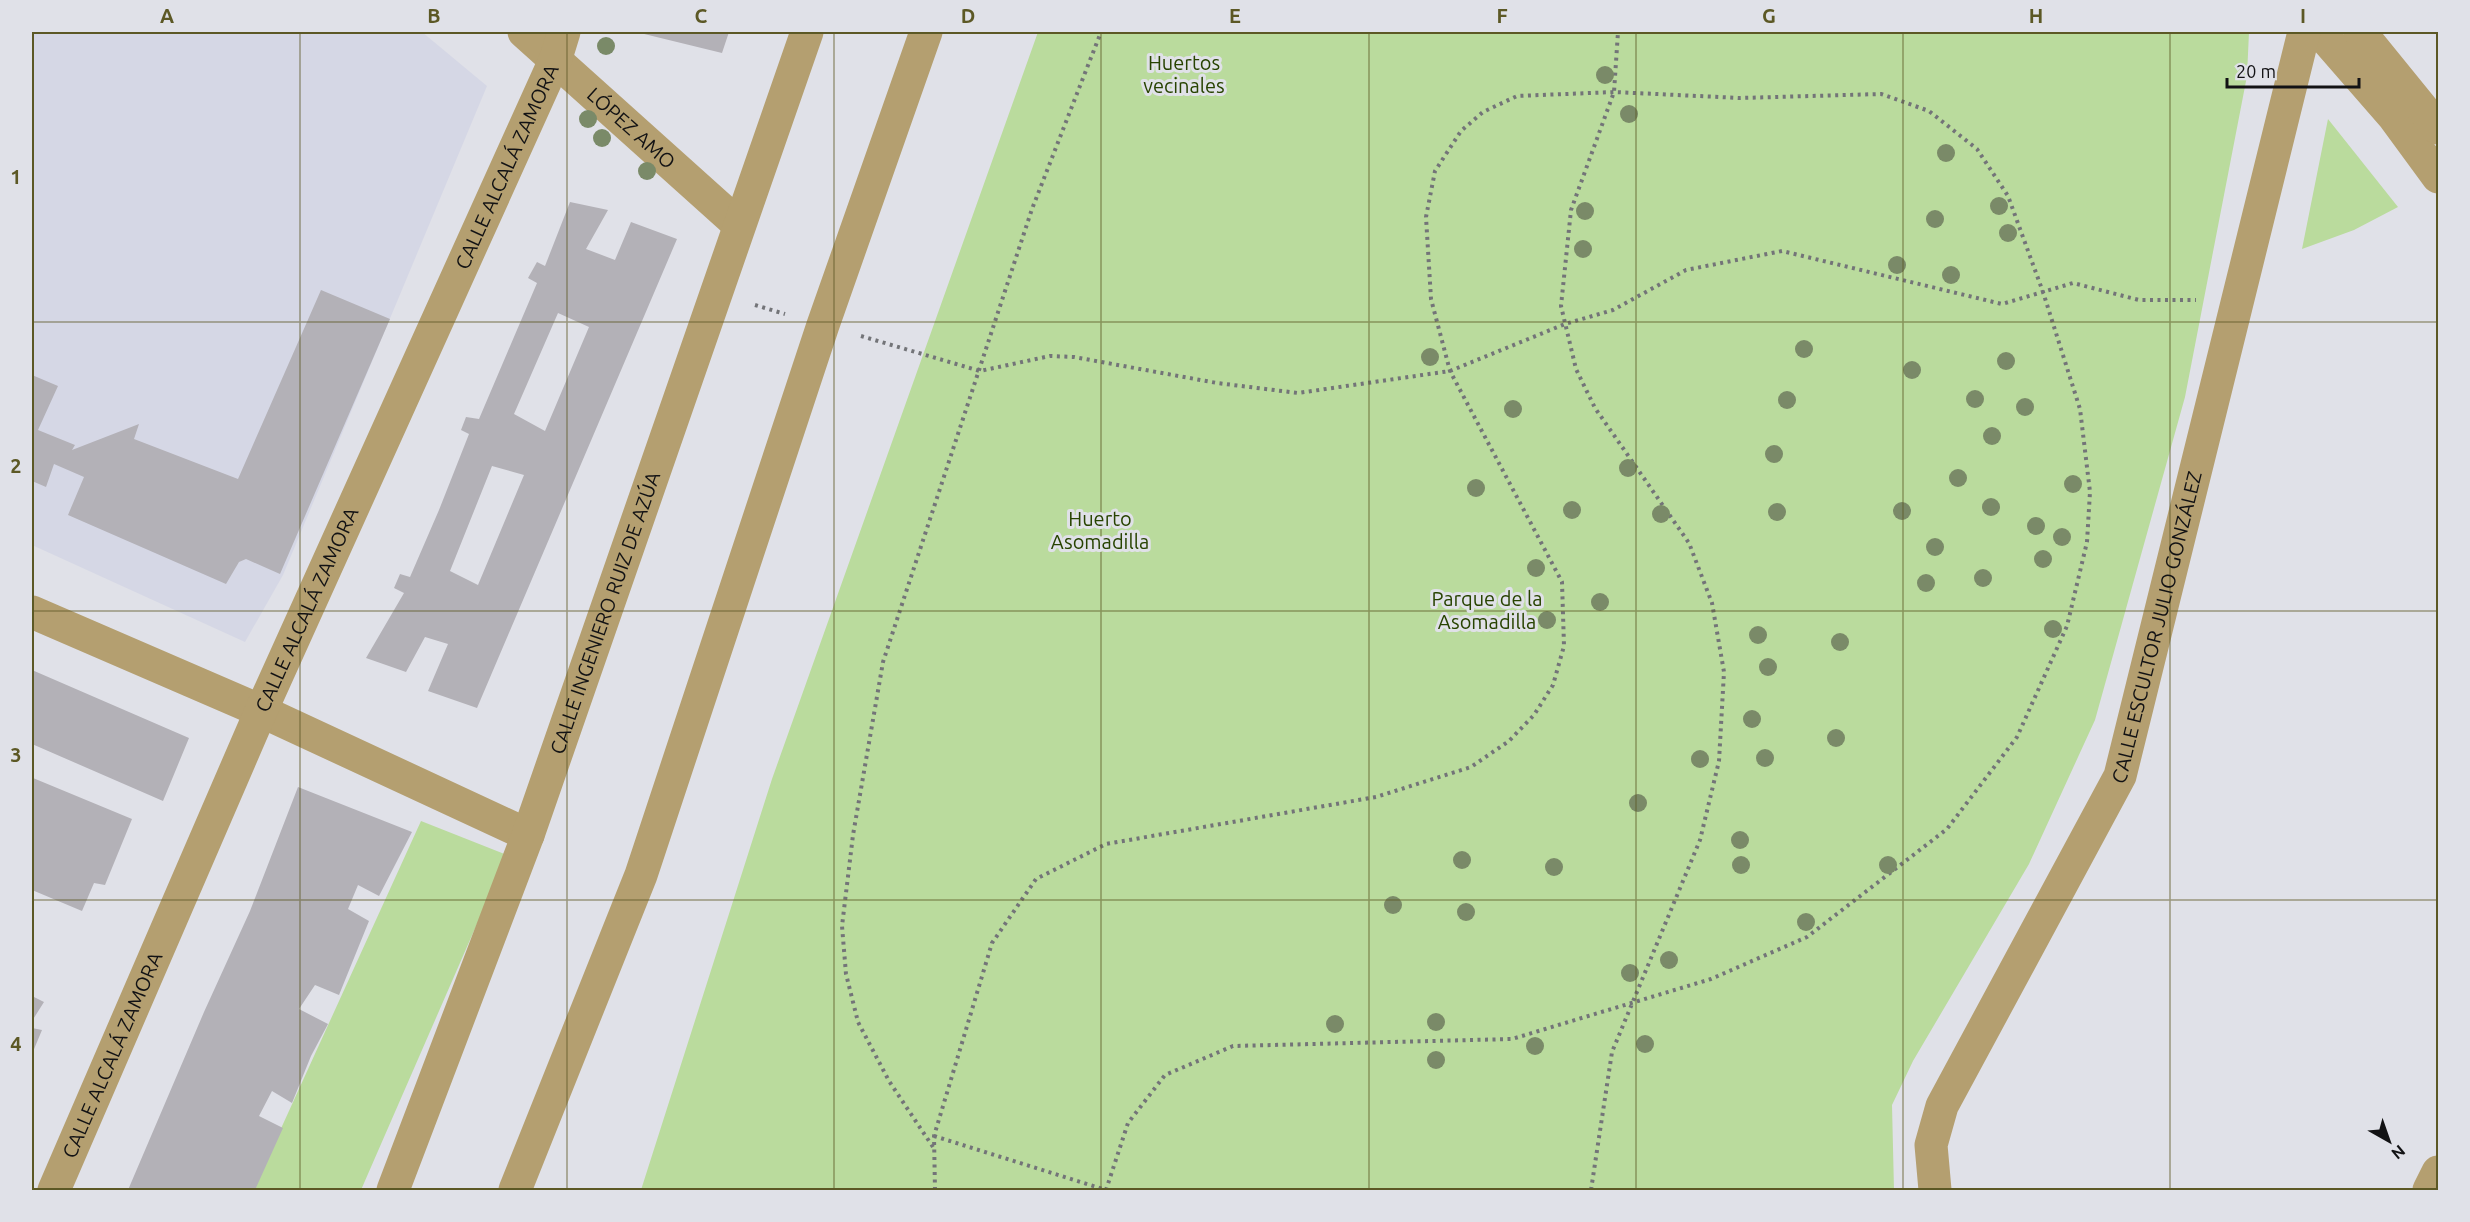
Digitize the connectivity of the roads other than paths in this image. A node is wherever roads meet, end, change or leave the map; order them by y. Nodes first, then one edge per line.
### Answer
1 (524, 32) edge
2 (807, 32) edge
3 (926, 32) edge
4 (2304, 32) edge
5 (2320, 32) edge
6 (2360, 32) edge
7 (560, 45) edge
8 (2439, 128) edge
9 (2439, 177) edge
10 (739, 225) junction
11 (32, 612) edge
12 (261, 711) junction
13 (528, 834) junction
14 (2439, 1172) edge
15 (54, 1191) edge
16 (393, 1191) edge
17 (515, 1191) edge
18 (1935, 1191) edge
19 (2429, 1191) edge

1 - 7 street, LÓPEZ AMO
2 - 10 street, CALLE INGENIERO RUIZ DE AZÚA
3 - 17 street
4 - 18 street, CALLE ESCULTOR JULIO GONZÁLEZ
5 - 9 street
6 - 8 street
7 - 10 street, LÓPEZ AMO
7 - 12 street, CALLE ALCALÁ ZAMORA
10 - 13 street, CALLE INGENIERO RUIZ DE AZÚA
11 - 12 street
12 - 13 street
12 - 15 street, CALLE ALCALÁ ZAMORA
13 - 16 street, CALLE INGENIERO RUIZ DE AZÚA
14 - 19 street

